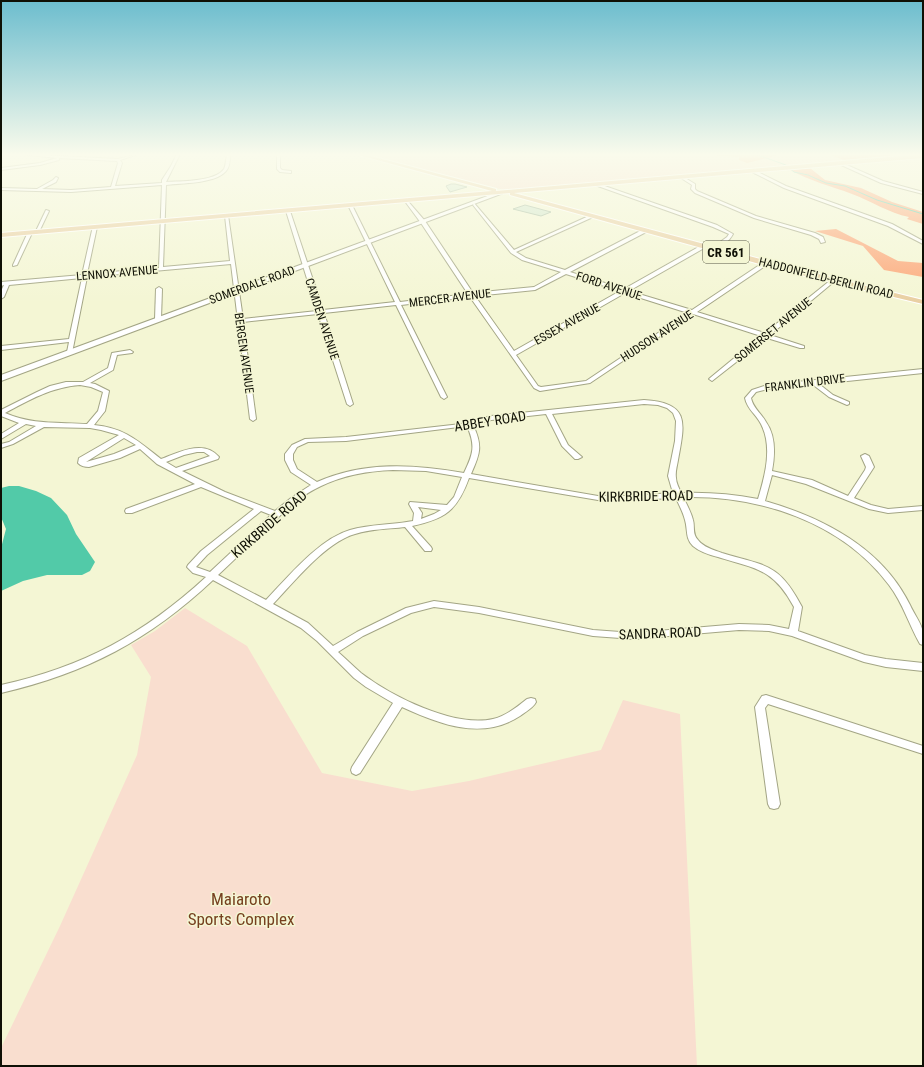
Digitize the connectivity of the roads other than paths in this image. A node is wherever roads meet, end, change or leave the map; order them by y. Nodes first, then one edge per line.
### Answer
1 (163, 204) edge
2 (364, 204) edge
3 (409, 204) edge
4 (474, 204) joint
5 (548, 204) edge
6 (652, 204) edge
7 (724, 204) edge
8 (831, 204) edge
9 (350, 205) junction
10 (47, 211) dead end
11 (288, 211) junction
12 (227, 216) junction
13 (592, 216) junction
14 (162, 221) junction
15 (423, 222) junction
16 (95, 227) junction
17 (646, 230) junction
18 (34, 233) junction
19 (1, 236) edge
20 (368, 242) junction
21 (823, 242) dead end
22 (923, 243) edge
23 (704, 246) junction
24 (714, 249) junction
25 (513, 252) junction
26 (232, 262) junction
27 (766, 263) junction
28 (15, 265) dead end
29 (305, 265) junction
30 (161, 269) junction
31 (564, 272) junction
32 (84, 276) junction
33 (834, 280) junction
34 (4, 284) edge
35 (159, 289) dead end
36 (235, 290) junction
37 (625, 292) junction
38 (471, 295) junction
39 (1, 297) edge
40 (923, 302) edge
41 (397, 304) junction
42 (320, 313) junction
43 (692, 313) junction
44 (158, 319) junction
45 (240, 321) junction
46 (766, 336) junction
47 (72, 340) junction
48 (802, 347) dead end
49 (1, 348) edge
50 (70, 352) junction
51 (130, 352) dead end
52 (513, 354) junction
53 (923, 371) edge
54 (1, 378) edge
55 (712, 379) dead end
56 (86, 382) junction
57 (813, 382) junction
58 (444, 397) dead end
59 (847, 403) dead end
60 (350, 404) dead end
61 (548, 412) junction
62 (1, 413) edge
63 (253, 419) dead end
64 (24, 423) junction
65 (42, 425) junction
66 (470, 425) junction
67 (88, 427) junction
68 (124, 435) junction
69 (1, 437) edge
70 (1, 446) edge
71 (140, 446) junction
72 (865, 456) dead end
73 (578, 457) dead end
74 (160, 462) junction
75 (176, 471) junction
76 (769, 472) junction
77 (467, 476) junction
78 (201, 484) junction
79 (316, 485) junction
80 (680, 496) junction
81 (850, 499) junction
82 (761, 502) junction
83 (260, 508) junction
84 (449, 508) junction
85 (923, 508) edge
86 (129, 511) dead end
87 (276, 514) junction
88 (417, 523) junction
89 (408, 524) junction
90 (428, 549) dead end
91 (212, 575) junction
92 (267, 604) junction
93 (793, 633) junction
94 (923, 642) edge
95 (332, 651) junction
96 (923, 667) edge
97 (1, 689) edge
98 (400, 701) junction
99 (531, 702) dead end
100 (923, 750) edge
101 (356, 770) dead end
102 (774, 804) dead end

1 - 14 street
2 - 9 main road
3 - 15 street
4 - 15 main road, SOMERDALE ROAD
4 - 25 street, FORD AVENUE
5 - 13 main road, HADDONFIELD-BERLIN ROAD / CR 561
6 - 24 street
7 - 21 street
8 - 22 street
9 - 11 main road
9 - 20 street
10 - 18 street
11 - 12 main road
11 - 29 street, CAMDEN AVENUE
12 - 14 main road
12 - 26 street, BERGEN AVENUE
13 - 17 main road, HADDONFIELD-BERLIN ROAD / CR 561
13 - 25 street
14 - 16 main road
14 - 30 street
15 - 20 main road, SOMERDALE ROAD
15 - 38 street
16 - 18 main road
16 - 32 street
17 - 23 main road, HADDONFIELD-BERLIN ROAD / CR 561
17 - 31 street, MERCER AVENUE
18 - 19 main road
18 - 28 street
20 - 29 main road, SOMERDALE ROAD
20 - 41 street
23 - 24 main road, HADDONFIELD-BERLIN ROAD / CR 561
23 - 37 street, ESSEX AVENUE
24 - 27 main road, HADDONFIELD-BERLIN ROAD / CR 561
25 - 31 street, FORD AVENUE
26 - 30 street, LENNOX AVENUE
26 - 36 street, BERGEN AVENUE
27 - 33 main road, HADDONFIELD-BERLIN ROAD / CR 561
27 - 43 street, HUDSON AVENUE
29 - 36 main road, SOMERDALE ROAD
29 - 42 street, CAMDEN AVENUE
30 - 32 street, LENNOX AVENUE
31 - 37 street, FORD AVENUE
31 - 38 street, MERCER AVENUE
32 - 34 street, LENNOX AVENUE
32 - 47 street
33 - 40 main road, HADDONFIELD-BERLIN ROAD / CR 561
33 - 46 street, SOMERSET AVENUE
34 - 39 street
35 - 44 street
36 - 44 main road, SOMERDALE ROAD
36 - 45 street, BERGEN AVENUE
37 - 43 street, FORD AVENUE
37 - 52 street, ESSEX AVENUE
38 - 41 street, MERCER AVENUE
38 - 52 street
41 - 42 street, MERCER AVENUE
41 - 58 street
42 - 45 street, MERCER AVENUE
42 - 60 street, CAMDEN AVENUE
43 - 46 street, FORD AVENUE
43 - 52 street, HUDSON AVENUE
44 - 50 main road, SOMERDALE ROAD
45 - 63 street, BERGEN AVENUE
46 - 48 street, FORD AVENUE
46 - 55 street, SOMERSET AVENUE
47 - 49 street
47 - 50 street
50 - 54 main road, SOMERDALE ROAD
51 - 56 street
53 - 57 street, FRANKLIN DRIVE
56 - 62 street
56 - 67 street
57 - 59 street
57 - 76 street, FRANKLIN DRIVE
61 - 66 street, ABBEY ROAD
61 - 73 street
61 - 80 street, ABBEY ROAD
62 - 64 street
64 - 65 street
64 - 69 street
65 - 67 street
65 - 70 street
66 - 77 street
66 - 79 street, ABBEY ROAD
67 - 68 street
68 - 71 street
68 - 71 street
71 - 74 street
72 - 81 street
74 - 75 street
74 - 75 street
75 - 78 street
76 - 81 street
76 - 82 street, FRANKLIN DRIVE
77 - 79 street, KIRKBRIDE ROAD
77 - 80 street, KIRKBRIDE ROAD
77 - 84 street
78 - 83 street
78 - 86 street
79 - 87 street, KIRKBRIDE ROAD
80 - 82 street, KIRKBRIDE ROAD
80 - 93 street, ABBEY ROAD
81 - 85 street
82 - 94 street, KIRKBRIDE ROAD
83 - 87 street
83 - 91 street
84 - 88 street
84 - 88 street
87 - 91 street, KIRKBRIDE ROAD
88 - 89 street
89 - 90 street
89 - 92 street
91 - 92 street
91 - 97 street, KIRKBRIDE ROAD
92 - 95 street
93 - 95 street, SANDRA ROAD
93 - 96 street, SANDRA ROAD
95 - 98 street
98 - 99 street
98 - 101 street
100 - 102 street

